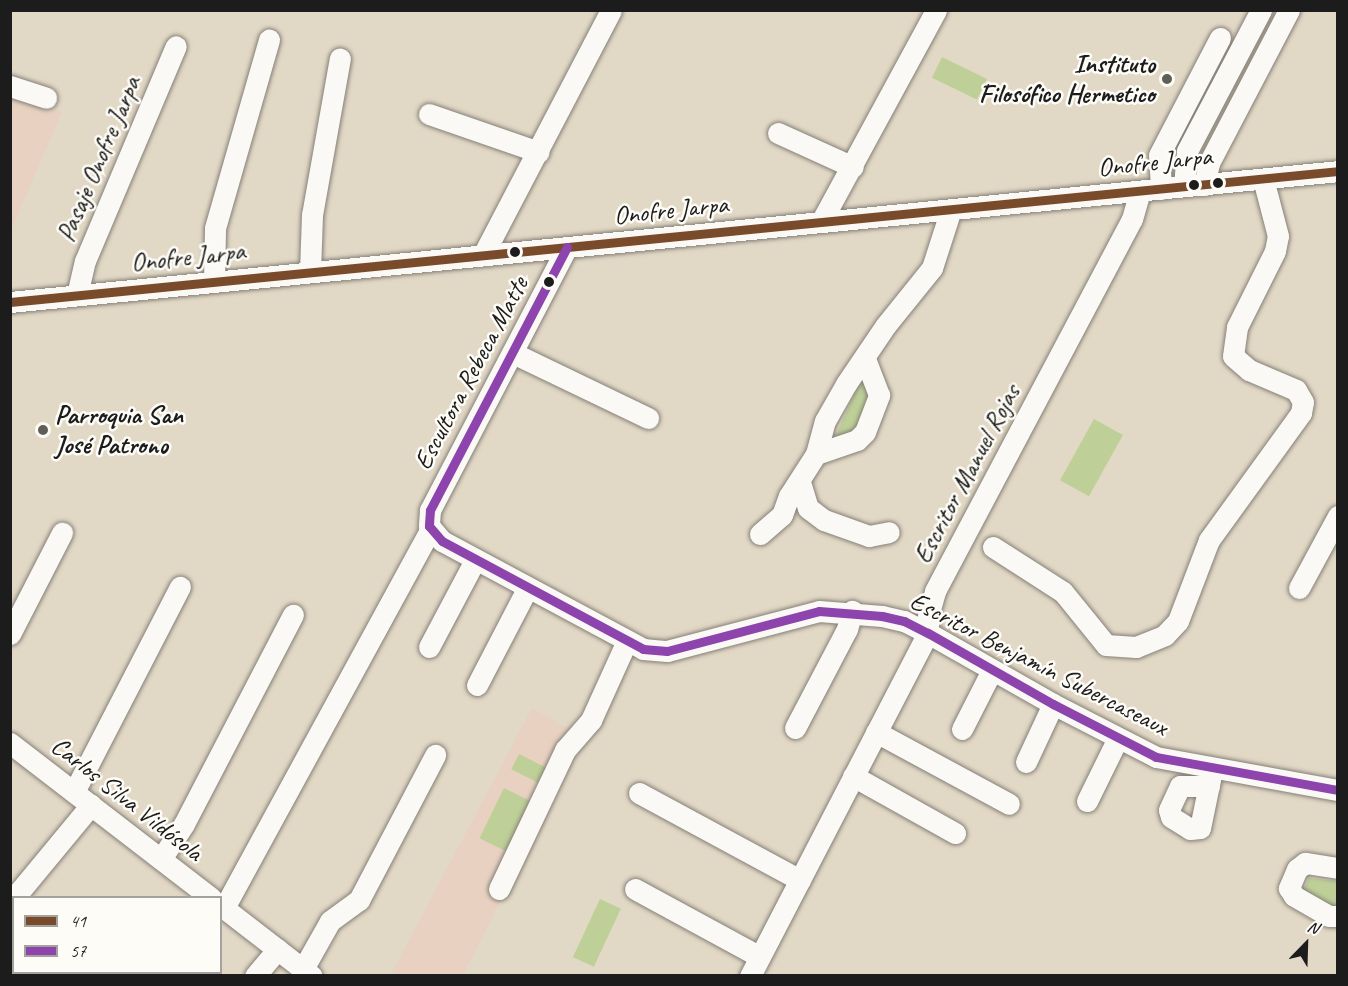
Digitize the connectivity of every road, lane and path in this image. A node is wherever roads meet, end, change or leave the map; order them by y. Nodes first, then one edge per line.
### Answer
1 (936, 10) edge
2 (1261, 10) edge
3 (1289, 10) edge
4 (609, 11) edge
5 (1220, 38) dead end
6 (269, 40) dead end
7 (176, 46) dead end
8 (340, 58) dead end
9 (10, 86) edge
10 (46, 98) dead end
11 (429, 114) dead end
12 (778, 133) dead end
13 (539, 152) junction
14 (853, 167) junction
15 (1338, 171) edge
16 (1263, 178) junction
17 (1194, 185) junction
18 (1150, 190) junction
19 (951, 209) junction
20 (821, 222) junction
21 (567, 247) junction
22 (483, 255) junction
23 (310, 272) junction
24 (214, 282) junction
25 (77, 295) junction
26 (10, 302) edge
27 (513, 352) junction
28 (866, 361) junction
29 (648, 418) dead end
30 (816, 454) junction
31 (800, 482) junction
32 (808, 508) junction
33 (782, 515) junction
34 (1338, 516) edge
35 (430, 528) junction
36 (889, 532) dead end
37 (62, 533) dead end
38 (760, 534) dead end
39 (993, 547) dead end
40 (475, 560) junction
41 (180, 587) dead end
42 (1299, 588) dead end
43 (527, 589) junction
44 (852, 611) junction
45 (293, 615) dead end
46 (928, 633) junction
47 (10, 634) edge
48 (626, 643) junction
49 (429, 646) dead end
50 (992, 670) junction
51 (477, 685) dead end
52 (1053, 704) junction
53 (795, 728) dead end
54 (962, 729) dead end
55 (876, 732) junction
56 (1118, 738) junction
57 (10, 742) edge
58 (435, 755) dead end
59 (1026, 762) dead end
60 (853, 776) junction
61 (1338, 790) edge
62 (74, 792) junction
63 (639, 793) dead end
64 (1087, 801) dead end
65 (1010, 804) dead end
66 (91, 805) junction
67 (956, 833) dead end
68 (161, 859) junction
69 (1338, 868) edge
70 (800, 880) junction
71 (499, 889) dead end
72 (635, 889) dead end
73 (16, 896) edge
74 (209, 896) edge
75 (222, 896) edge
76 (222, 906) edge
77 (1338, 916) edge
78 (278, 949) junction
79 (755, 970) edge
80 (307, 972) edge
81 (255, 975) edge

1 - 14 street
2 - 17 street
3 - 17 street
4 - 13 street, Escultora Rebeca Matte
5 - 18 street, Escritor Manuel Rojas
6 - 24 street
7 - 25 street, Pasaje Onofre Jarpa
8 - 23 street
9 - 10 street
11 - 13 street
12 - 14 street
13 - 22 street, Escultora Rebeca Matte
14 - 20 street
15 - 16 street, Onofre Jarpa
16 - 17 street, Onofre Jarpa
16 - 39 street
17 - 18 street, Onofre Jarpa
18 - 19 street, Onofre Jarpa
18 - 46 street, Escritor Manuel Rojas
19 - 20 street, Onofre Jarpa
19 - 28 street
20 - 21 street, Onofre Jarpa
21 - 22 street, Onofre Jarpa
21 - 27 street, Escultora Rebeca Matte
22 - 23 street, Onofre Jarpa
23 - 24 street, Onofre Jarpa
24 - 25 street, Onofre Jarpa
25 - 26 street, Onofre Jarpa
27 - 29 street
27 - 35 street, Escultora Rebeca Matte
28 - 30 street
28 - 30 street
30 - 31 street
31 - 32 street
31 - 33 street
32 - 33 street
32 - 36 street
33 - 38 street
34 - 42 street
35 - 40 street, Escritor Benjamín Subercaseaux
35 - 75 street, Escultora Rebeca Matte
37 - 47 street
40 - 43 street, Escritor Benjamín Subercaseaux
40 - 49 street
41 - 62 street
43 - 48 street, Escritor Benjamín Subercaseaux
43 - 51 street
44 - 46 street, Escritor Benjamín Subercaseaux
44 - 48 street, Escritor Benjamín Subercaseaux
44 - 53 street
45 - 68 street
46 - 50 street, Escritor Benjamín Subercaseaux
46 - 55 street, Escritor Manuel Rojas
48 - 71 street
50 - 52 street, Escritor Benjamín Subercaseaux
50 - 54 street
52 - 56 street, Escritor Benjamín Subercaseaux
52 - 59 street
55 - 60 street, Escritor Manuel Rojas
55 - 65 street
56 - 61 street, Escritor Benjamín Subercaseaux
56 - 64 street
57 - 62 street, Carlos Silva Vildósola
58 - 80 street
60 - 67 street
60 - 70 street, Escritor Manuel Rojas
62 - 66 street, Carlos Silva Vildósola
63 - 70 street
66 - 68 street, Carlos Silva Vildósola
66 - 73 street
68 - 74 street, Carlos Silva Vildósola
69 - 77 street
70 - 79 street, Escritor Manuel Rojas
72 - 79 street
76 - 78 street, Carlos Silva Vildósola
78 - 80 street, Carlos Silva Vildósola
78 - 81 street

